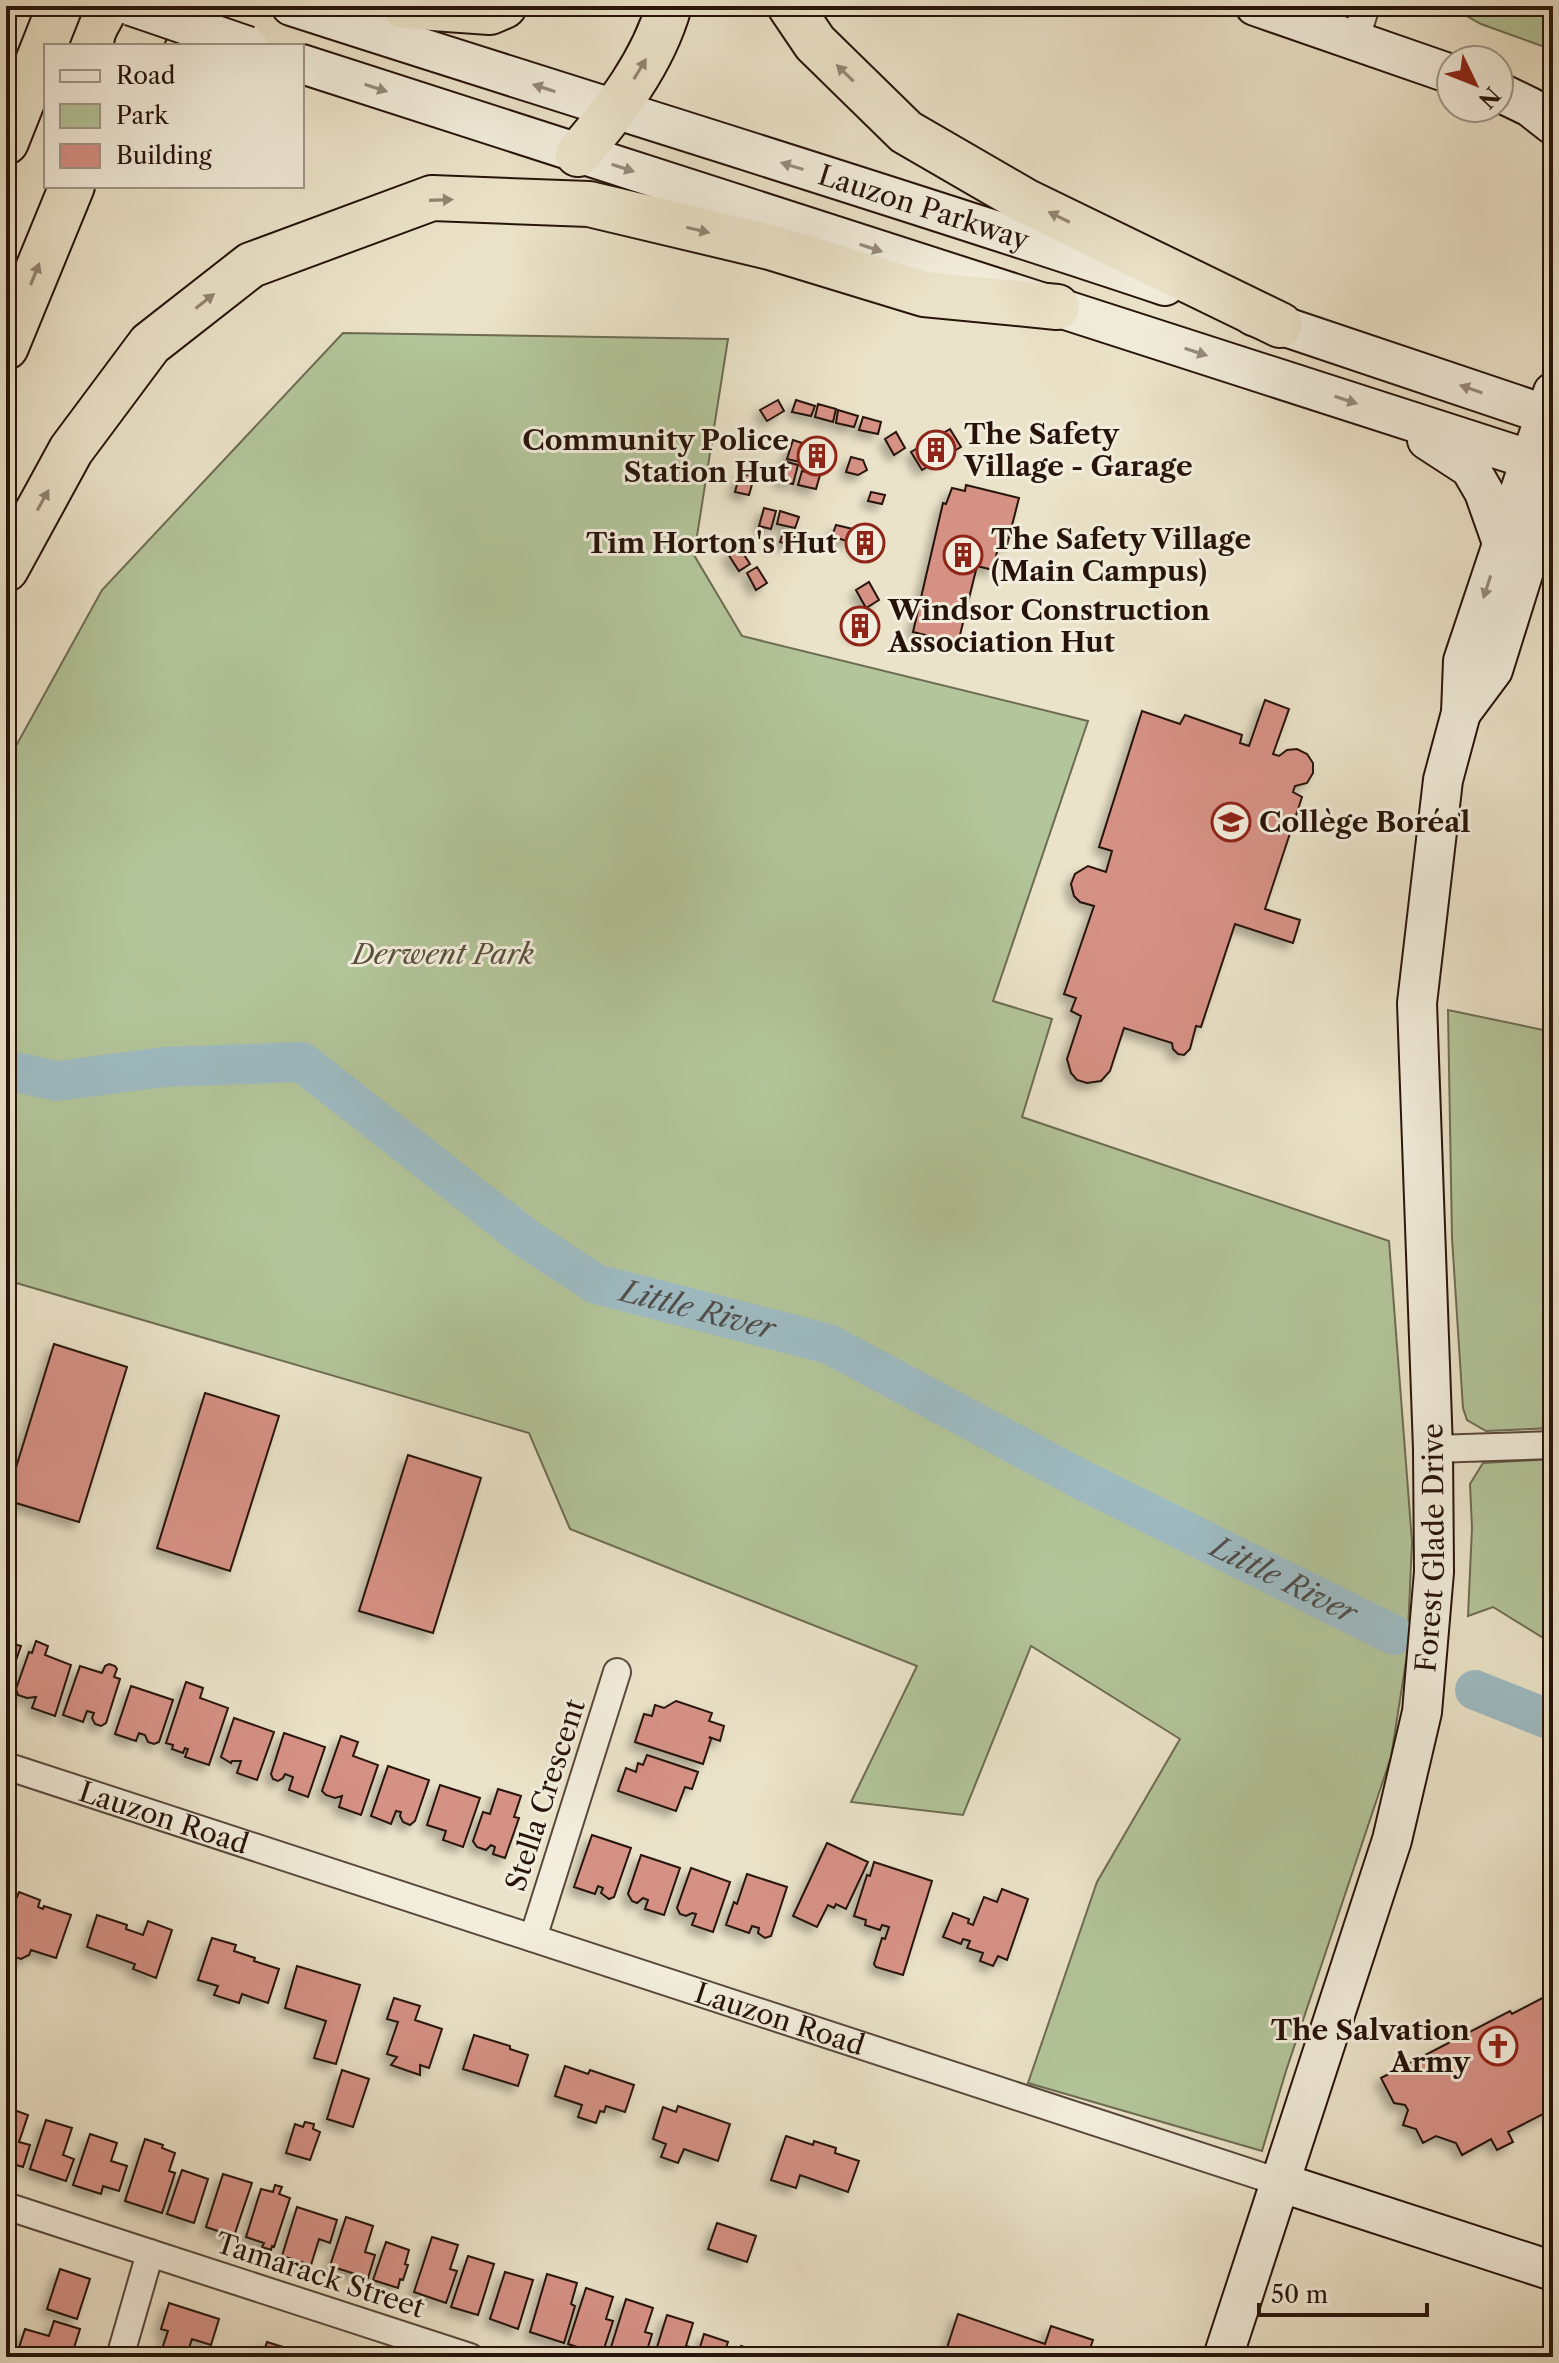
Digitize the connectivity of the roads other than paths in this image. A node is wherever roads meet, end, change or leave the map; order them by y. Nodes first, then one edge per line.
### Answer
1 (41, 6) edge
2 (60, 6) edge
3 (131, 6) edge
4 (147, 6) edge
5 (159, 6) edge
6 (291, 6) edge
7 (404, 6) edge
8 (504, 6) edge
9 (669, 6) edge
10 (790, 6) edge
11 (1255, 6) edge
12 (1360, 23) edge
13 (45, 44) edge
14 (131, 44) edge
15 (138, 44) edge
16 (242, 44) edge
17 (44, 46) edge
18 (304, 65) edge
19 (1435, 65) edge
20 (6, 73) edge
21 (1515, 100) edge
22 (615, 111) junction
23 (1553, 125) edge
24 (6, 142) edge
25 (578, 154) junction
26 (71, 188) edge
27 (1057, 307) junction
28 (1280, 325) junction
29 (6, 347) edge
30 (1550, 407) edge
31 (1388, 414) junction
32 (1545, 469) edge
33 (1502, 543) junction
34 (6, 569) edge
35 (1461, 713) junction
36 (1553, 1445) edge
37 (1433, 1449) junction
38 (617, 1672) dead end
39 (6, 1766) edge
40 (533, 1938) junction
41 (1279, 2182) junction
42 (6, 2206) edge
43 (150, 2253) junction
44 (1553, 2271) edge
45 (120, 2357) edge
46 (470, 2357) edge
47 (1223, 2357) edge

1 - 20 highway
2 - 13 highway
3 - 16 main road, bridge
4 - 14 highway
5 - 15 highway
22 -> 6 main road, Lauzon Parkway
7 - 8 highway
22 -> 9 highway
28 -> 10 highway
11 - 12 main road
12 - 19 main road
17 - 24 highway
18 -> 25 main road, Lauzon Parkway
21 - 23 main road
22 - 25 highway
28 -> 22 main road, Lauzon Parkway
25 -> 27 main road, Lauzon Parkway
29 -> 26 highway
27 -> 31 main road, Lauzon Parkway
34 -> 27 highway
30 -> 28 main road, Lauzon Parkway
30 - 32 main road
31 - 32 main road, Lauzon Parkway
31 - 33 main road
32 - 33 main road, Forest Glade Drive
32 - 35 main road, Forest Glade Drive
33 -> 35 main road, Forest Glade Drive
35 - 37 main road, Forest Glade Drive
36 - 37 street
37 - 41 main road, Forest Glade Drive
38 - 40 street, Stella Crescent
39 - 40 street, Lauzon Road
40 - 41 street, Lauzon Road
41 - 44 main road, Lauzon Road
41 - 47 main road, Forest Glade Drive
42 - 43 street, Tamarack Street
43 - 45 street
43 - 46 street, Tamarack Street

